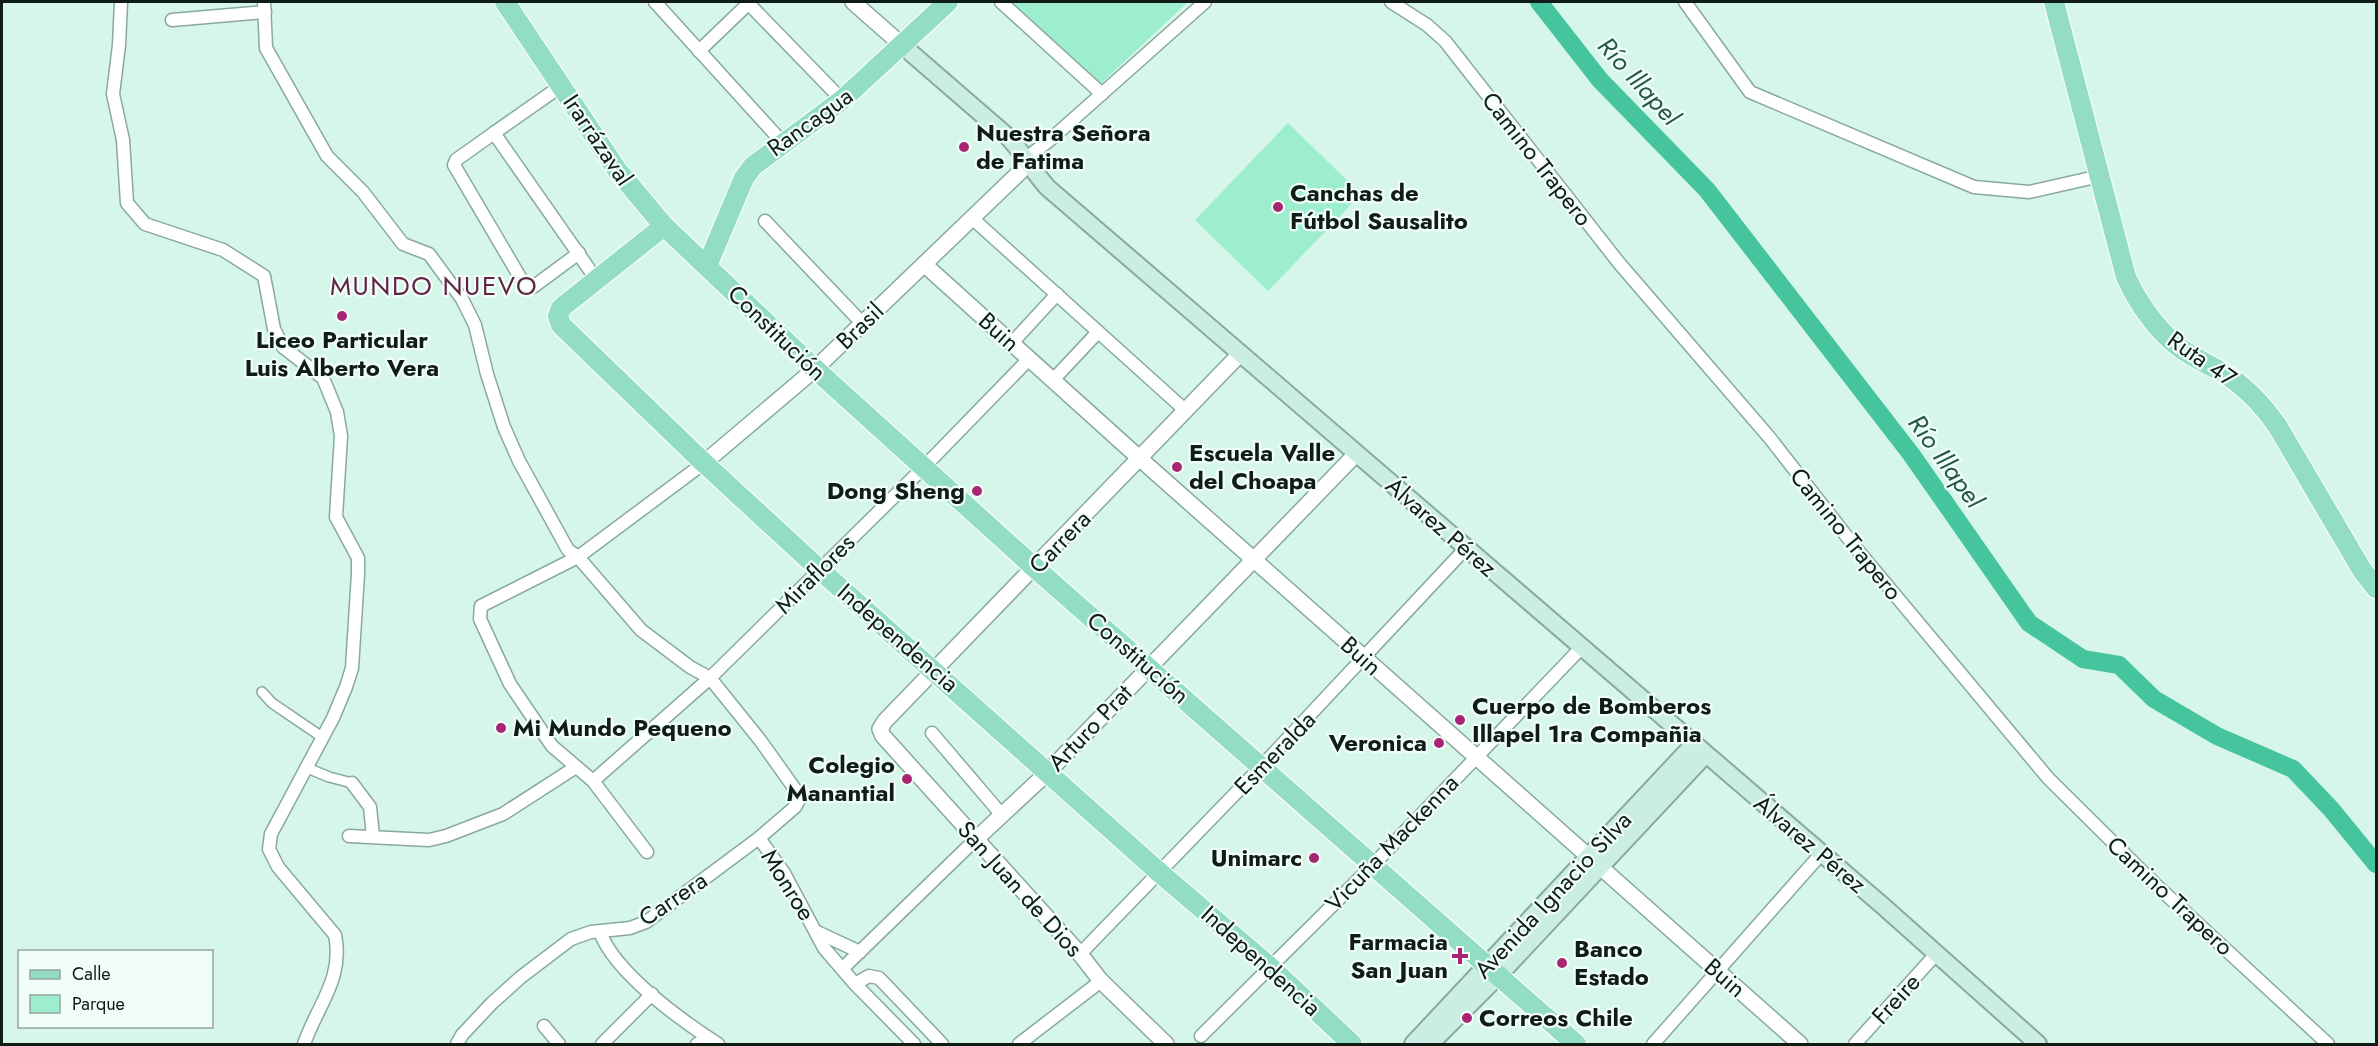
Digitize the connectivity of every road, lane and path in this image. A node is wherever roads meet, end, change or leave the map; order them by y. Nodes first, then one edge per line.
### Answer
1 (121, 2) edge
2 (505, 2) edge
3 (656, 2) edge
4 (749, 2) edge
5 (853, 2) edge
6 (948, 2) edge
7 (1001, 2) edge
8 (1205, 2) edge
9 (1391, 2) edge
10 (1685, 2) edge
11 (2054, 2) edge
12 (264, 7) edge
13 (172, 20) dead end
14 (903, 46) junction
15 (699, 51) junction
16 (561, 86) junction
17 (1101, 94) junction
18 (842, 100) junction
19 (494, 133) junction
20 (783, 143) junction
21 (1028, 161) junction
22 (2100, 176) junction
23 (973, 219) junction
24 (765, 221) dead end
25 (664, 226) junction
26 (579, 253) junction
27 (925, 265) junction
28 (707, 266) junction
29 (596, 279) junction
30 (1057, 294) junction
31 (862, 323) junction
32 (1098, 332) junction
33 (1012, 343) junction
34 (1240, 354) junction
35 (1029, 359) junction
36 (815, 369) junction
37 (1053, 380) junction
38 (1186, 411) junction
39 (1356, 454) junction
40 (1140, 459) junction
41 (704, 463) junction
42 (924, 467) junction
43 (1466, 548) junction
44 (578, 557) junction
45 (1254, 560) junction
46 (1035, 568) junction
47 (819, 570) junction
48 (2376, 588) edge
49 (1581, 648) junction
50 (1364, 658) junction
51 (1148, 667) junction
52 (934, 670) junction
53 (710, 678) junction
54 (262, 692) dead end
55 (880, 729) joint
56 (932, 733) dead end
57 (322, 737) junction
58 (1699, 750) junction
59 (1476, 757) junction
60 (576, 766) junction
61 (305, 767) junction
62 (1262, 767) junction
63 (1047, 773) junction
64 (593, 781) junction
65 (352, 783) joint
66 (1001, 814) junction
67 (349, 836) dead end
68 (373, 836) junction
69 (759, 838) junction
70 (975, 840) junction
71 (647, 852) dead end
72 (1821, 854) junction
73 (1593, 862) junction
74 (1373, 865) junction
75 (1160, 873) junction
76 (600, 932) junction
77 (818, 932) junction
78 (860, 952) junction
79 (1080, 954) junction
80 (1936, 954) junction
81 (1270, 967) junction
82 (842, 969) junction
83 (1493, 971) junction
84 (1718, 972) junction
85 (1101, 981) junction
86 (855, 984) junction
87 (652, 994) junction
88 (544, 1026) dead end
89 (1201, 1036) dead end
90 (708, 1042) edge
91 (304, 1044) edge
92 (457, 1044) edge
93 (559, 1044) edge
94 (602, 1044) edge
95 (914, 1044) edge
96 (942, 1044) edge
97 (1019, 1044) edge
98 (1166, 1044) edge
99 (1352, 1044) edge
100 (1413, 1044) edge
101 (1430, 1044) edge
102 (1576, 1044) edge
103 (1653, 1044) edge
104 (1800, 1044) edge
105 (1855, 1044) edge
106 (2038, 1044) edge
107 (2328, 1044) edge

1 - 57 street
2 - 16 main road, Irarrázaval
3 - 15 street
4 - 15 street
4 - 18 street
5 - 14 street, Álvarez Pérez
6 - 14 main road, Rancagua
7 - 17 street
8 - 17 street, Brasil
9 - 107 street, Camino Trapero
10 - 22 street
11 - 22 main road, Ruta 47
12 - 13 street
12 - 44 street
14 - 18 main road, Rancagua
14 - 21 main road, Álvarez Pérez
15 - 20 street
16 - 19 street
16 - 25 main road, Irarrázaval
17 - 21 street, Brasil
18 - 20 main road, Rancagua
19 - 26 street
19 - 26 street
20 - 28 main road, Rancagua
21 - 23 street, Brasil
21 - 34 main road, Álvarez Pérez
22 - 48 main road, Ruta 47
23 - 27 street, Brasil
23 - 30 street
24 - 31 street
25 - 28 main road, Irarrázaval
25 - 29 main road, Independencia
26 - 29 street
27 - 31 street, Brasil
27 - 33 street, Buin
28 - 36 main road, Constitución
29 - 41 main road, Independencia
30 - 32 street
30 - 33 street
31 - 36 street, Brasil
32 - 37 street
32 - 38 street
33 - 35 street, Buin
34 - 38 street, Carrera
34 - 39 main road, Álvarez Pérez
35 - 37 street, Buin
35 - 42 street, Miraflores
36 - 41 street, Brasil
36 - 42 main road, Constitución
37 - 40 street, Buin
38 - 40 street, Carrera
39 - 43 main road, Álvarez Pérez
39 - 45 street, Arturo Prat
40 - 45 street, Buin
40 - 46 street, Carrera
41 - 44 street, Brasil
41 - 47 main road, Independencia
42 - 46 main road, Constitución
42 - 47 street, Miraflores
43 - 49 main road, Álvarez Pérez
43 - 50 street, Esmeralda
44 - 53 street
44 - 60 street, Brasil
45 - 50 street, Buin
45 - 51 street, Arturo Prat
46 - 51 main road, Constitución
46 - 52 street, Carrera
47 - 52 main road, Independencia
47 - 53 street, Miraflores
49 - 58 main road, Álvarez Pérez
49 - 59 street, Vicuña Mackenna
50 - 59 street, Buin
50 - 62 street, Esmeralda
51 - 62 main road, Constitución
51 - 63 street, Arturo Prat
52 - 55 street, Carrera
52 - 63 main road, Independencia
53 - 64 street, Miraflores
53 - 69 street, Carrera
54 - 57 street
55 - 70 street, San Juan de Dios
56 - 66 street
57 - 61 street
58 - 72 main road, Álvarez Pérez
58 - 73 main road, Avenida Ignacio Silva
59 - 73 street, Buin
59 - 74 street, Vicuña Mackenna
60 - 64 street
60 - 68 street
61 - 65 street
61 - 91 street
62 - 74 main road, Constitución
62 - 75 street, Esmeralda
63 - 66 street, Arturo Prat
63 - 75 main road, Independencia
64 - 71 street
65 - 68 street
66 - 70 street, Arturo Prat
67 - 68 street
69 - 76 street, Carrera
69 - 77 street, Monroe
70 - 78 street, Arturo Prat
70 - 79 street, San Juan de Dios
72 - 80 main road, Álvarez Pérez
72 - 84 street
73 - 83 main road, Avenida Ignacio Silva
73 - 84 street, Buin
74 - 81 street, Vicuña Mackenna
74 - 83 main road, Constitución
75 - 79 street, Esmeralda
75 - 81 main road, Independencia
76 - 87 street
76 - 92 street, Carrera
77 - 78 street, Monroe
77 - 82 street, Monroe
78 - 82 street, Arturo Prat
79 - 85 street, San Juan de Dios
80 - 105 street, Freire
80 - 106 main road, Álvarez Pérez
81 - 89 street, Vicuña Mackenna
81 - 99 main road, Independencia
82 - 86 street, Monroe
83 - 100 main road, Avenida Ignacio Silva
83 - 101 main road, Avenida Ignacio Silva
83 - 102 main road, Constitución
84 - 103 street
84 - 104 street, Buin
85 - 97 street
85 - 98 street, San Juan de Dios
86 - 95 street, Monroe
86 - 96 street
87 - 90 street
87 - 94 street
88 - 93 street

